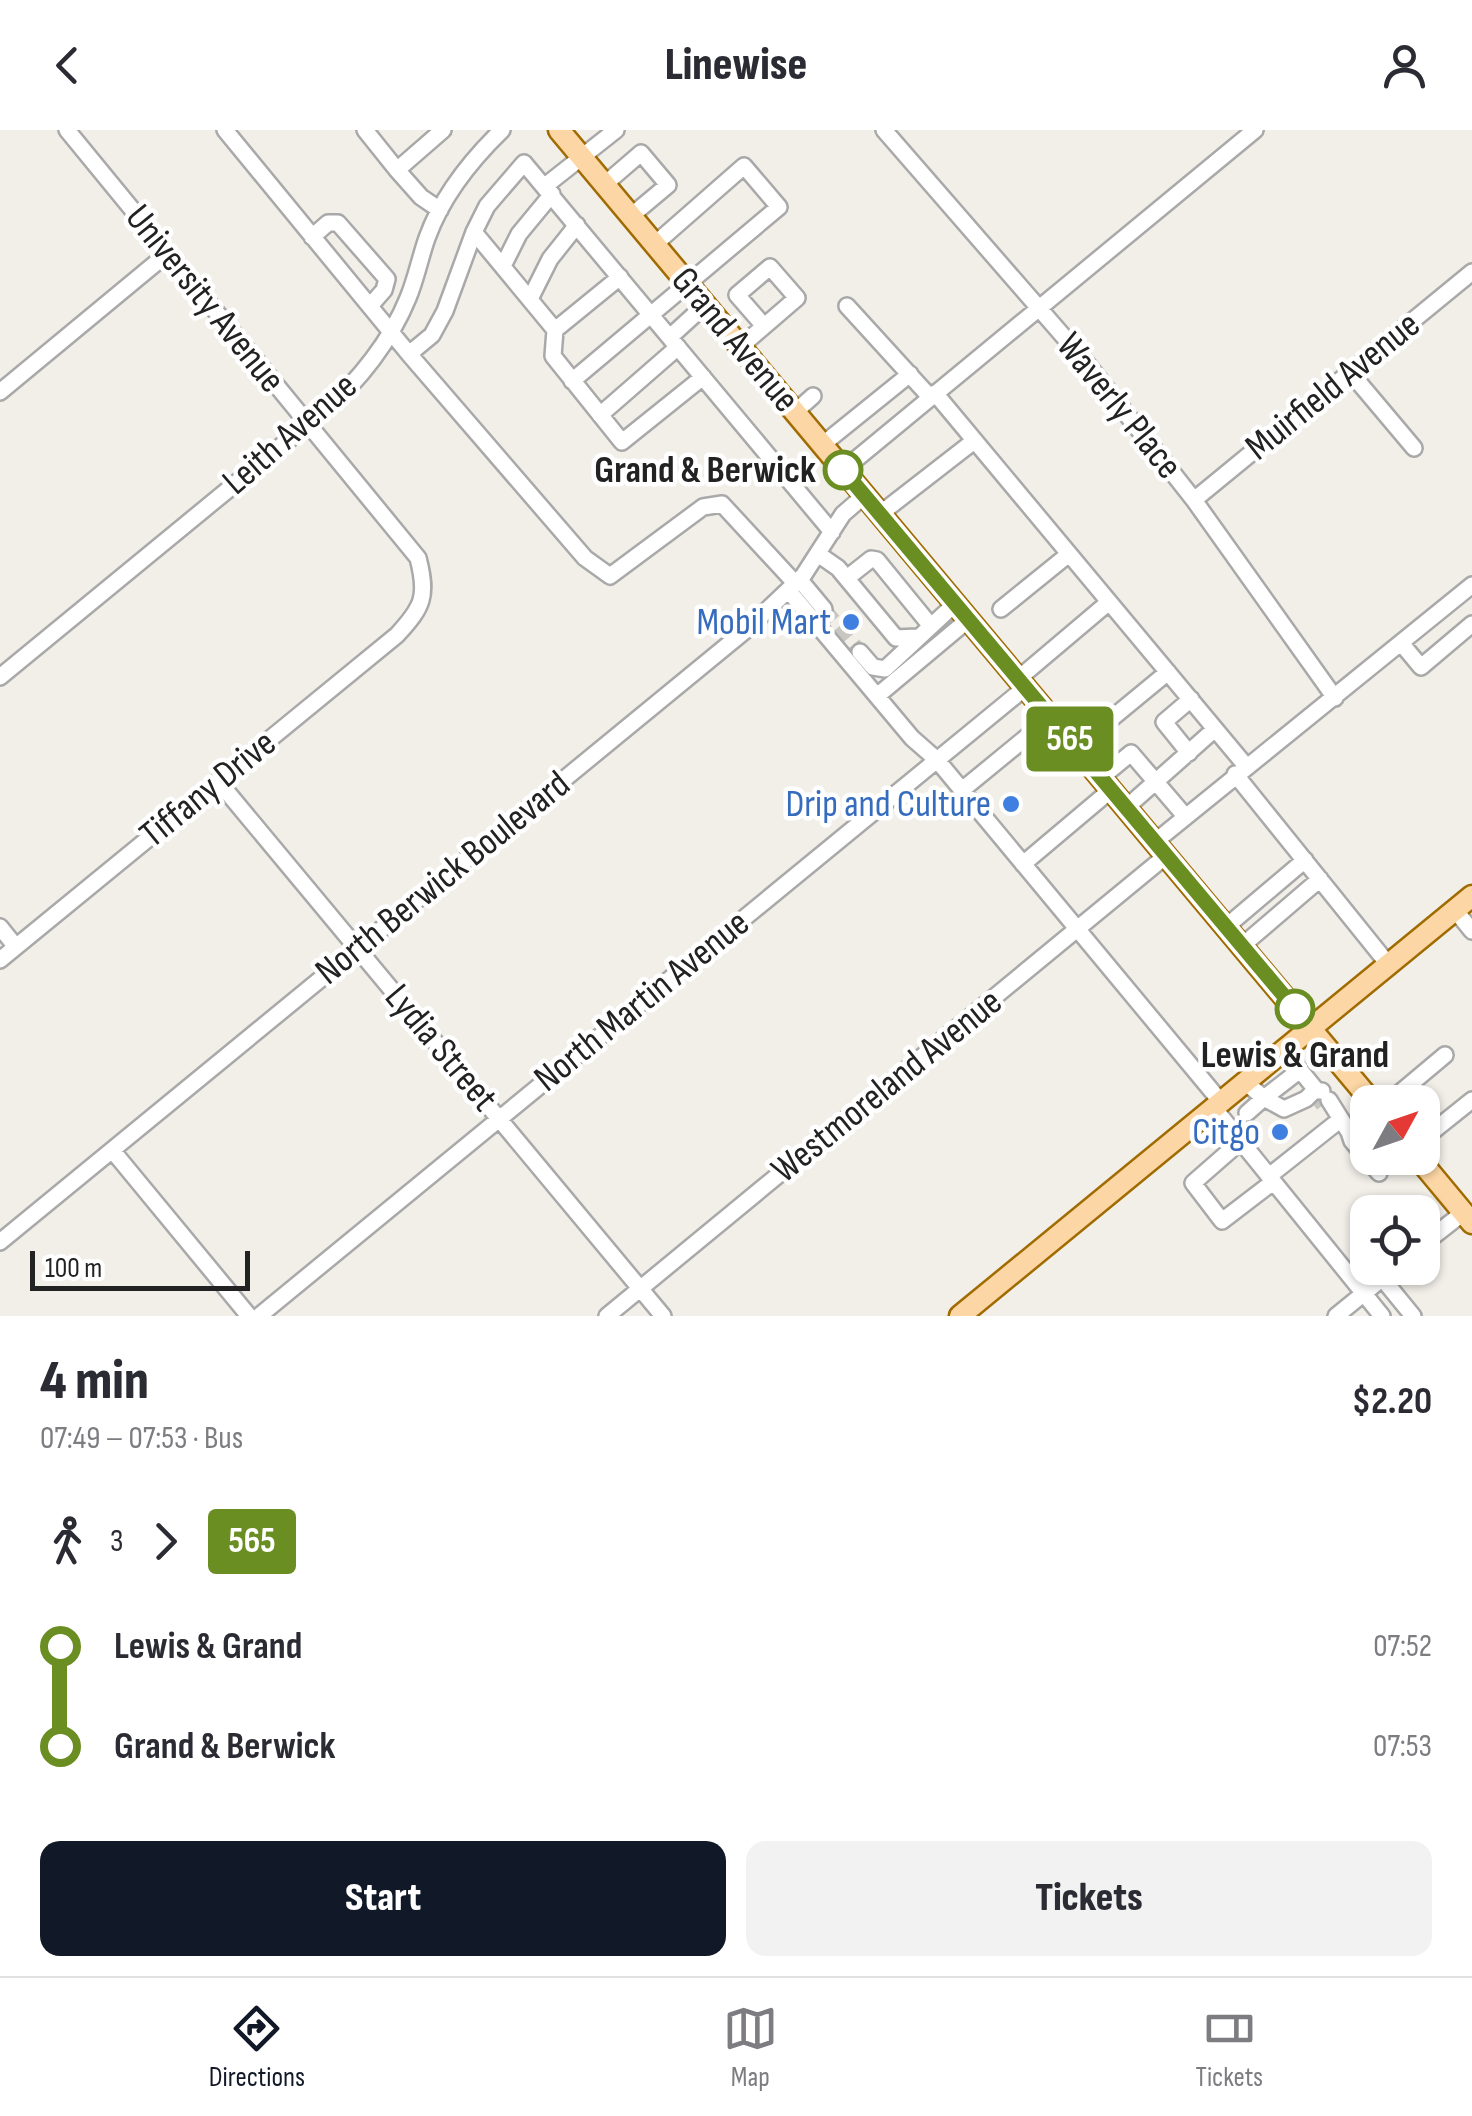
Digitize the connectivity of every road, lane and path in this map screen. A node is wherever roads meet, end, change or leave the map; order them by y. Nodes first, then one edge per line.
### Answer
1 (67, 130) edge
2 (225, 130) edge
3 (443, 130) edge
4 (502, 130) edge
5 (559, 130) edge
6 (616, 130) edge
7 (884, 130) edge
8 (1255, 130) edge
9 (372, 133) edge
10 (581, 156) junction
11 (397, 170) junction
12 (605, 184) junction
13 (548, 190) junction
14 (440, 210) junction
15 (632, 216) junction
16 (577, 225) junction
17 (474, 232) junction
18 (312, 236) junction
19 (655, 244) junction
20 (168, 254) junction
21 (503, 266) junction
22 (1472, 272) edge
23 (620, 277) junction
24 (688, 284) junction
25 (530, 299) junction
26 (705, 305) junction
27 (370, 306) junction
28 (847, 306) dead end
29 (1039, 307) junction
30 (652, 316) junction
31 (764, 326) dead end
32 (555, 330) junction
33 (390, 331) junction
34 (674, 342) junction
35 (740, 347) junction
36 (409, 354) junction
37 (1350, 372) junction
38 (910, 374) junction
39 (704, 377) junction
40 (572, 381) junction
41 (0, 392) edge
42 (932, 395) junction
43 (813, 396) dead end
44 (795, 412) junction
45 (600, 415) junction
46 (308, 424) junction
47 (974, 440) junction
48 (822, 444) junction
49 (1414, 448) dead end
50 (843, 470) junction
51 (864, 495) junction
52 (1194, 500) junction
53 (880, 514) junction
54 (832, 532) junction
55 (818, 554) junction
56 (1069, 554) junction
57 (847, 578) junction
58 (794, 584) junction
59 (1466, 590) edge
60 (1109, 602) junction
61 (824, 609) tunnel mouth
62 (1000, 610) dead end
63 (1472, 610) edge
64 (962, 611) junction
65 (414, 617) joint
66 (1472, 624) edge
67 (930, 625) junction
68 (917, 636) junction
69 (1401, 643) junction
70 (860, 652) tunnel mouth
71 (1168, 672) junction
72 (0, 676) edge
73 (1022, 682) junction
74 (877, 696) junction
75 (1334, 698) junction
76 (1191, 700) junction
77 (1051, 717) junction
78 (1215, 729) junction
79 (1077, 748) junction
80 (1189, 752) junction
81 (937, 760) junction
82 (1241, 770) junction
83 (218, 781) junction
84 (1156, 782) junction
85 (1107, 783) junction
86 (962, 790) junction
87 (1127, 807) junction
88 (1185, 816) junction
89 (1162, 848) junction
90 (1305, 860) junction
91 (1022, 864) junction
92 (1320, 879) junction
93 (1472, 896) edge
94 (1455, 910) junction
95 (1227, 926) junction
96 (0, 927) edge
97 (1077, 930) junction
98 (1472, 931) edge
99 (1243, 945) junction
100 (16, 946) junction
101 (357, 948) junction
102 (0, 960) edge
103 (1388, 964) junction
104 (1311, 1028) junction
105 (1445, 1056) dead end
106 (1246, 1082) junction
107 (1358, 1085) edge
108 (1410, 1085) edge
109 (1264, 1098) junction
110 (1472, 1100) edge
111 (1327, 1103) junction
112 (1217, 1105) junction
113 (1350, 1111) edge
114 (1246, 1113) dead end
115 (499, 1118) junction
116 (1440, 1126) edge
117 (1350, 1138) edge
118 (1240, 1141) junction
119 (112, 1150) junction
120 (1432, 1175) edge
121 (1271, 1179) junction
122 (1468, 1218) edge
123 (1440, 1235) edge
124 (0, 1242) edge
125 (1374, 1285) edge
126 (1388, 1285) edge
127 (640, 1288) junction
128 (1364, 1293) junction
129 (250, 1316) edge
130 (259, 1316) edge
131 (607, 1316) edge
132 (664, 1316) edge
133 (960, 1316) edge
134 (1336, 1316) edge
135 (1382, 1316) edge
136 (1414, 1316) edge

1 - 20 street, University Avenue
2 - 18 street
3 - 11 street
4 - 14 street, Leith Avenue
5 - 10 main road, Grand Avenue
6 - 10 street
7 - 29 street, Waverly Place
8 - 29 street
9 - 11 street
10 - 12 main road, Grand Avenue
10 - 13 street
11 - 14 street
12 - 15 main road, Grand Avenue
12 - 15 street
13 - 16 street
13 - 17 street
13 - 21 street
14 - 33 street, Leith Avenue
15 - 19 main road, Grand Avenue
16 - 23 street
16 - 25 street
17 - 21 street
17 - 36 street
18 - 27 street
18 - 27 street
19 - 24 main road, Grand Avenue
19 - 24 street
20 - 41 street
20 - 46 street, University Avenue
21 - 25 street
22 - 37 street, Muirfield Avenue
23 - 30 street
23 - 32 street
24 - 26 main road, Grand Avenue
24 - 30 street
25 - 32 street
26 - 34 street
26 - 35 main road, Grand Avenue
27 - 33 street
28 - 38 street
29 - 42 street
29 - 52 street, Waverly Place
30 - 34 street
30 - 40 street
31 - 35 street
32 - 40 street
33 - 36 street
33 - 46 street, Leith Avenue
34 - 39 street
34 - 45 street
35 - 44 main road, Grand Avenue
36 - 58 street
37 - 49 street
37 - 52 street, Muirfield Avenue
38 - 42 street
38 - 48 street
39 - 45 street
39 - 54 street
40 - 45 street
42 - 47 street
42 - 50 street
43 - 44 street
44 - 48 main road, Grand Avenue
46 - 65 street, University Avenue
46 - 72 street, Leith Avenue
47 - 53 street
47 - 56 street
48 - 50 main road, Grand Avenue
50 - 51 main road, Grand Avenue
51 - 53 main road, Grand Avenue
51 - 54 street, North Berwick Boulevard
52 - 75 street, Waverly Place
53 - 64 main road, Grand Avenue
54 - 55 street, North Berwick Boulevard
55 - 57 street
55 - 58 street, North Berwick Boulevard
56 - 60 street
56 - 62 street
57 - 67 street
57 - 68 street
58 - 61 street
58 - 74 street
58 - 101 street, North Berwick Boulevard
59 - 63 street
59 - 69 street, Westmoreland Avenue
60 - 71 street
60 - 73 street, North Martin Avenue
64 - 67 street
64 - 73 main road, Grand Avenue
64 - 74 street
65 - 83 street, Tiffany Drive
66 - 69 street
67 - 68 street
68 - 70 street
69 - 75 street, Westmoreland Avenue
71 - 76 street
71 - 79 street
73 - 77 main road, Grand Avenue
73 - 81 street, North Martin Avenue
74 - 81 street
75 - 82 street, Westmoreland Avenue
76 - 78 street
76 - 80 street
77 - 79 main road, Grand Avenue
77 - 86 street
78 - 80 street
78 - 82 street
79 - 85 main road, Grand Avenue
80 - 84 street
81 - 86 street
81 - 115 street, North Martin Avenue
82 - 88 street, Westmoreland Avenue
82 - 90 street
83 - 100 street, Tiffany Drive
83 - 101 street, Lydia Street
84 - 85 street
84 - 87 street
84 - 88 street
85 - 87 main road, Grand Avenue
85 - 91 street
86 - 91 street
87 - 89 main road, Grand Avenue
88 - 89 street, Westmoreland Avenue
89 - 95 main road, Grand Avenue
89 - 97 street, Westmoreland Avenue
90 - 92 street
90 - 95 street
91 - 97 street
92 - 99 street
92 - 103 street
93 - 94 main road
94 - 98 street
94 - 103 main road
95 - 99 main road, Grand Avenue
96 - 100 street
97 - 112 street
97 - 127 street, Westmoreland Avenue
99 - 104 main road, Grand Avenue
100 - 102 street, Tiffany Drive
101 - 115 street, Lydia Street
101 - 119 street, North Berwick Boulevard
103 - 104 main road
104 - 106 main road
104 - 107 main road, Grand Avenue
105 - 108 street
106 - 109 street
106 - 112 main road
109 - 111 street
109 - 111 street
109 - 114 street
110 - 116 street
111 - 113 street
111 - 117 street
111 - 121 street
112 - 118 street
112 - 133 main road
115 - 127 street, Lydia Street
115 - 130 street, North Martin Avenue
118 - 121 street
118 - 121 street
119 - 124 street, North Berwick Boulevard
119 - 129 street
120 - 122 main road
121 - 128 street
122 - 123 street
125 - 128 street
126 - 136 street
127 - 131 street, Westmoreland Avenue
127 - 132 street, Lydia Street
128 - 134 street
128 - 135 street

